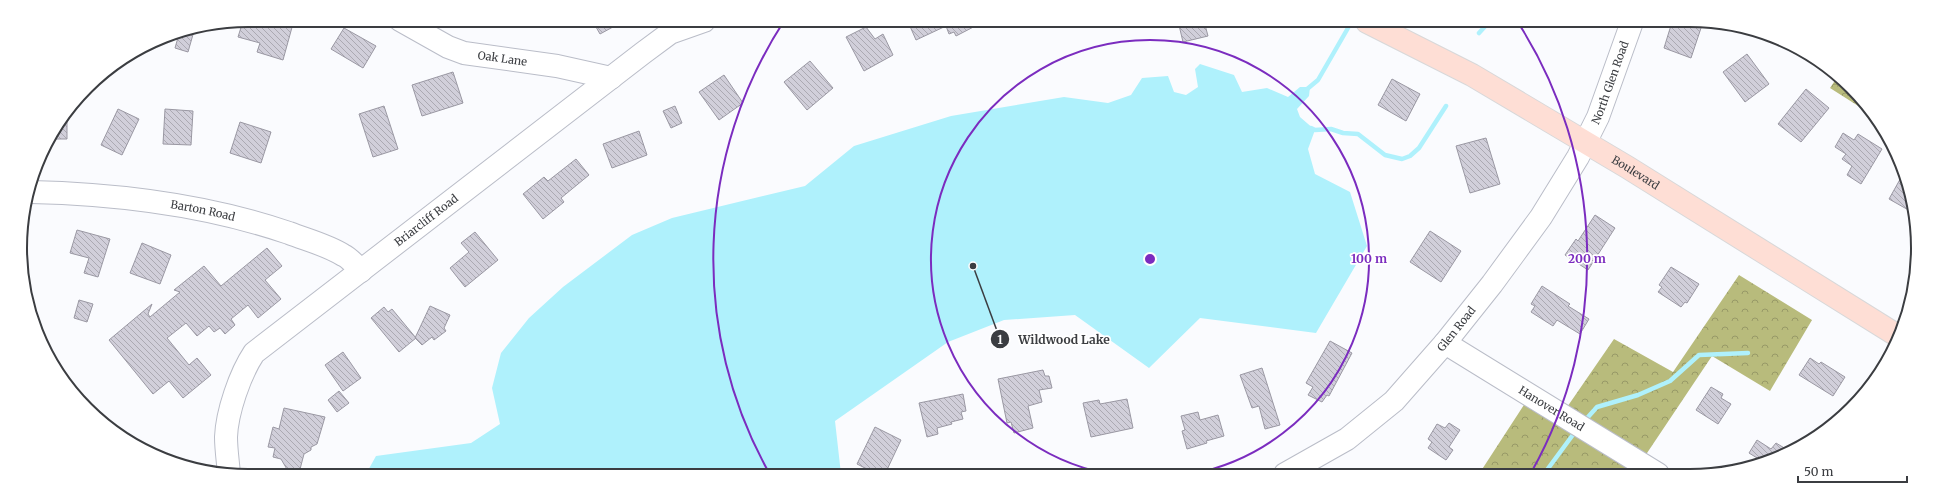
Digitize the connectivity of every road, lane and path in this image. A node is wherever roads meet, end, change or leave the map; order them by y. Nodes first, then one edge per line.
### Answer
1 (412, 27) edge
2 (687, 27) edge
3 (1376, 27) edge
4 (1630, 27) edge
5 (611, 78) junction
6 (1584, 142) junction
7 (35, 192) edge
8 (361, 271) junction
9 (1894, 333) edge
10 (1445, 343) junction
11 (229, 468) edge
12 (1294, 469) edge
13 (1650, 469) edge

1 - 5 street, Oak Lane
2 - 5 street, Briarcliff Road
3 - 6 main road, Boulevard
4 - 6 street, North Glen Road
5 - 8 street, Briarcliff Road
6 - 9 main road, Boulevard
6 - 10 street, Glen Road
7 - 8 street, Barton Road
8 - 11 street, Briarcliff Road
10 - 12 street, Glen Road
10 - 13 street, Hanover Road

